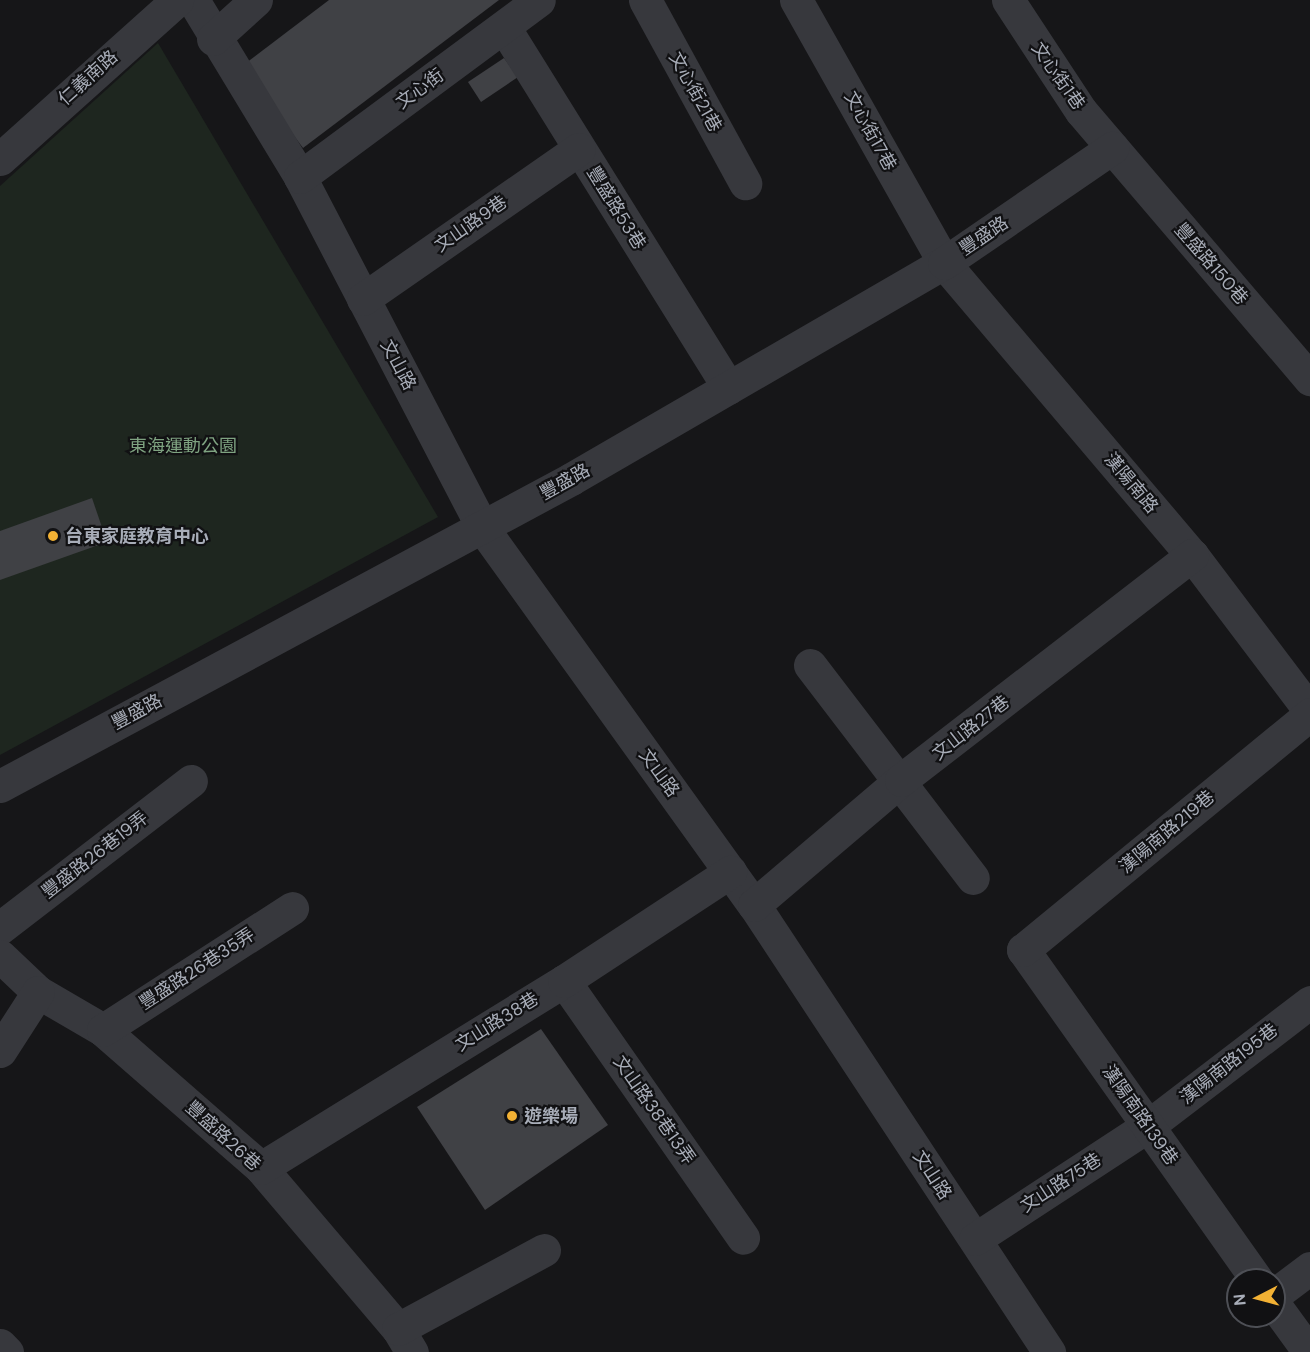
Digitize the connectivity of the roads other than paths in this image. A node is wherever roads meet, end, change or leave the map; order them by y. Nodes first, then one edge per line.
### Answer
1 (177, 0) edge
2 (193, 0) edge
3 (256, 0) edge
4 (539, 0) edge
5 (645, 0) edge
6 (796, 0) edge
7 (1008, 0) edge
8 (504, 27) junction
9 (213, 39) junction
10 (1112, 148) junction
11 (579, 149) junction
12 (0, 159) edge
13 (300, 177) junction
14 (745, 183) dead end
15 (944, 263) junction
16 (363, 299) junction
17 (1310, 379) edge
18 (729, 388) junction
19 (482, 526) junction
20 (1192, 555) junction
21 (810, 665) dead end
22 (1310, 712) edge
23 (901, 780) junction
24 (191, 781) dead end
25 (0, 786) edge
26 (730, 872) junction
27 (973, 878) dead end
28 (754, 905) junction
29 (292, 908) dead end
30 (0, 928) edge
31 (1023, 950) joint
32 (0, 956) edge
33 (564, 981) junction
34 (38, 992) junction
35 (1310, 1002) edge
36 (103, 1030) junction
37 (0, 1052) edge
38 (1148, 1126) junction
39 (261, 1168) junction
40 (743, 1238) dead end
41 (975, 1239) junction
42 (544, 1250) dead end
43 (1249, 1268) edge
44 (1310, 1268) edge
45 (1286, 1286) edge
46 (1286, 1320) edge
47 (405, 1340) edge
48 (0, 1346) edge
49 (7, 1352) edge
50 (1049, 1352) edge
51 (1309, 1352) edge

1 - 12 street, 仁義南路
2 - 9 street, 文山路
3 - 9 street
4 - 8 street, 文心街
5 - 14 street, 文心街21巷
6 - 15 street, 文心街17巷
7 - 10 street, 文心街1巷
8 - 11 street, 豐盛路53巷
8 - 13 street, 文心街
9 - 13 street, 文山路
10 - 15 street, 豐盛路
10 - 17 street, 豐盛路150巷
11 - 16 street, 文山路9巷
11 - 18 street, 豐盛路53巷
13 - 16 street, 文山路
15 - 18 street, 豐盛路
15 - 20 street, 漢陽南路
16 - 19 street, 文山路
18 - 19 street, 豐盛路
19 - 25 street, 豐盛路
19 - 26 street, 文山路
20 - 22 street, 漢陽南路
20 - 23 street, 文山路27巷
21 - 23 street
22 - 31 street, 漢陽南路219巷
23 - 27 street
23 - 28 street, 文山路27巷
24 - 30 street, 豐盛路26巷19弄
26 - 28 street, 文山路
26 - 33 street, 文山路38巷
28 - 41 street, 文山路
29 - 36 street, 豐盛路26巷35弄
31 - 38 street, 漢陽南路139巷
32 - 34 street, 豐盛路26巷
33 - 39 street, 文山路38巷
33 - 40 street, 文山路38巷13弄
34 - 36 street, 豐盛路26巷
34 - 37 street
35 - 38 street, 漢陽南路195巷
36 - 39 street, 豐盛路26巷
38 - 41 street, 文山路75巷
38 - 43 street, 漢陽南路139巷
39 - 47 street, 豐盛路26巷
41 - 50 street, 文山路
42 - 47 street
44 - 45 street
46 - 51 street
48 - 49 street

